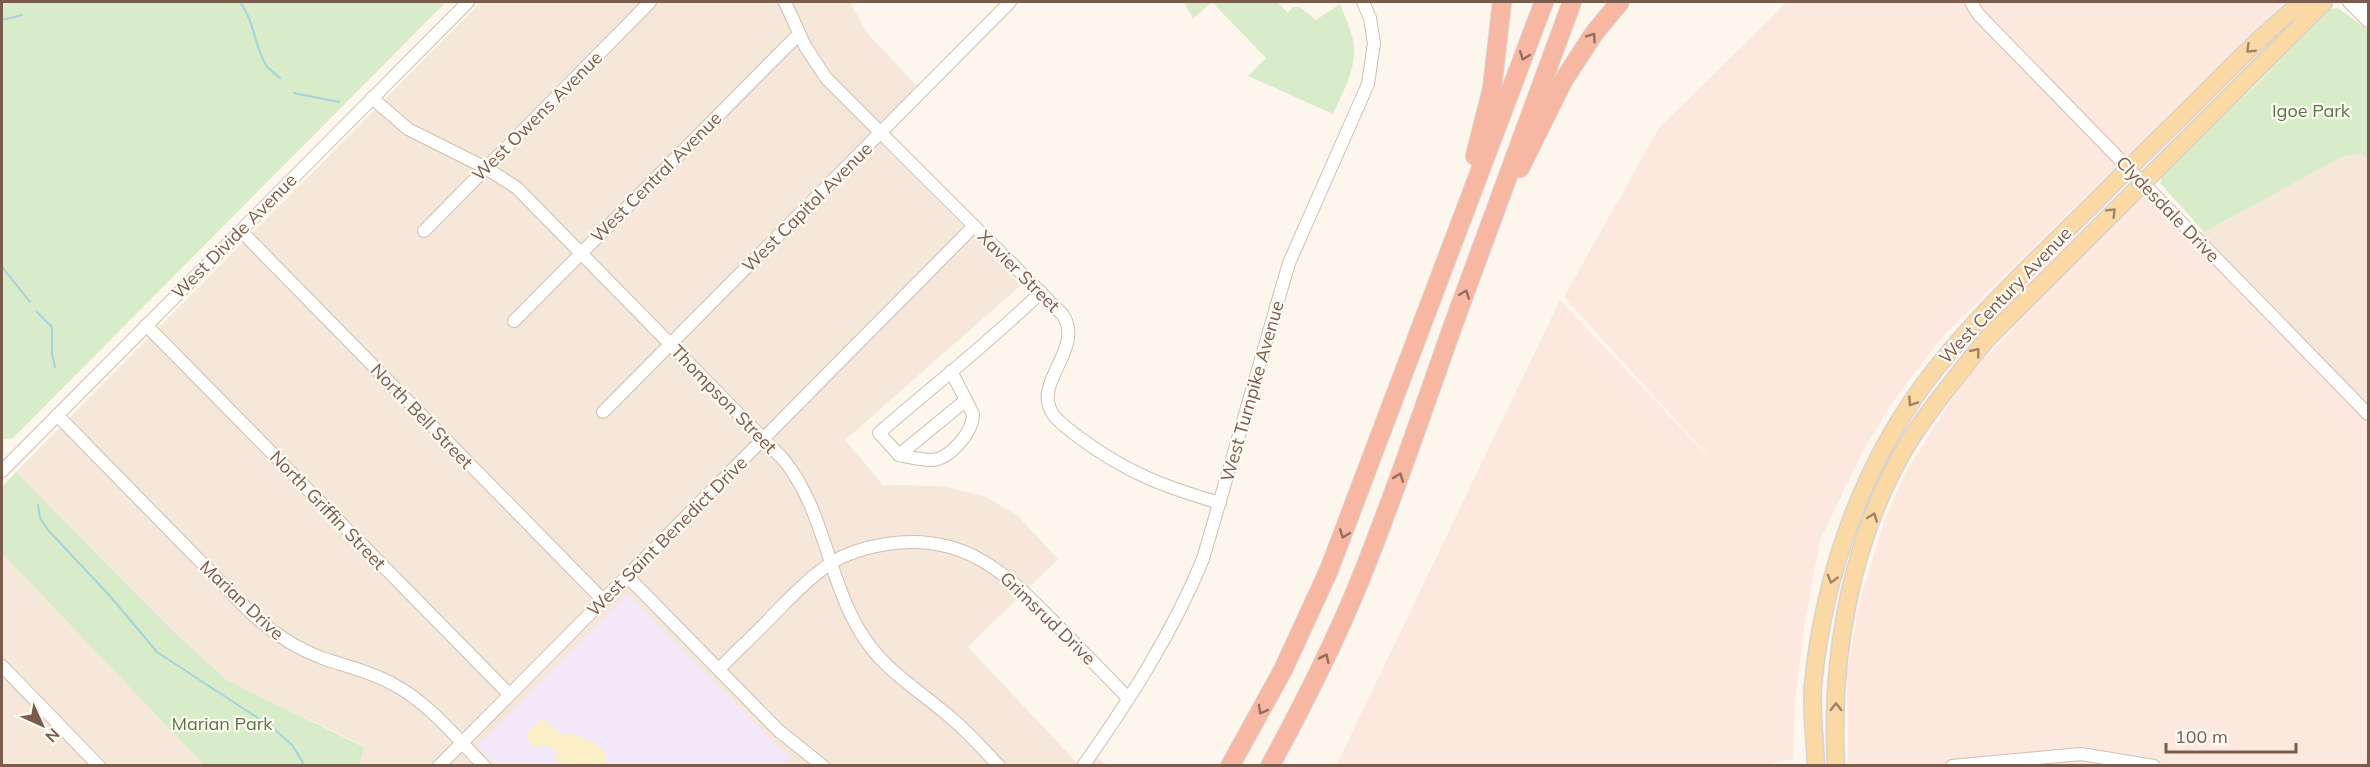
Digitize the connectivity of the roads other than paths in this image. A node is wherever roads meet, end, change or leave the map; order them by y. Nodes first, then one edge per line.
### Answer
1 (468, 2) edge
2 (651, 2) edge
3 (785, 2) edge
4 (1010, 2) edge
5 (1363, 2) edge
6 (1502, 2) edge
7 (1544, 2) edge
8 (1572, 2) edge
9 (1620, 2) edge
10 (1971, 2) edge
11 (2324, 2) edge
12 (2349, 2) edge
13 (2364, 2) edge
14 (2296, 4) edge
15 (2368, 6) edge
16 (2368, 21) edge
17 (799, 34) junction
18 (372, 98) junction
19 (880, 134) junction
20 (486, 168) junction
21 (2129, 168) junction
22 (2142, 182) junction
23 (974, 226) junction
24 (241, 231) junction
25 (423, 231) dead end
26 (581, 253) junction
27 (1479, 257) junction
28 (1041, 292) junction
29 (514, 321) dead end
30 (146, 325) junction
31 (670, 344) junction
32 (951, 371) junction
33 (966, 400) junction
34 (603, 412) dead end
35 (2368, 414) edge
36 (57, 415) junction
37 (763, 439) junction
38 (899, 455) junction
39 (2, 471) edge
40 (1220, 503) junction
41 (1353, 509) junction
42 (832, 562) junction
43 (627, 576) junction
44 (603, 600) junction
45 (2, 666) edge
46 (718, 669) junction
47 (509, 694) junction
48 (1128, 698) junction
49 (461, 742) junction
50 (99, 765) edge
51 (439, 765) edge
52 (484, 765) edge
53 (822, 765) edge
54 (999, 765) edge
55 (1083, 765) edge
56 (1230, 765) edge
57 (1270, 765) edge
58 (1816, 765) edge
59 (1836, 765) edge
60 (1952, 765) edge
61 (2154, 765) edge

1 - 18 street, West Divide Avenue
2 - 20 street, West Owens Avenue
3 - 17 street, Xavier Street
4 - 19 street, West Capitol Avenue
5 - 40 street, West Turnpike Avenue
6 - 41 highway
7 -> 41 highway
8 - 27 highway
27 -> 9 highway
10 - 21 street, Clydesdale Drive
11 - 22 main road, West Century Avenue
12 - 16 street
13 - 15 street
14 -> 21 main road, West Century Avenue
17 - 19 street, Xavier Street
17 - 26 street, West Central Avenue
18 - 20 street, Thompson Street
18 - 24 street, West Divide Avenue
19 - 23 street, Xavier Street
19 - 31 street, West Capitol Avenue
20 - 25 street, West Owens Avenue
20 - 26 street, Thompson Street
21 - 22 street, Clydesdale Drive
21 -> 58 main road, West Century Avenue
22 - 35 street, Clydesdale Drive
59 -> 22 main road, West Century Avenue
23 - 28 street, Xavier Street
23 - 37 street, West Saint Benedict Drive
24 - 30 street, West Divide Avenue
24 - 44 street, North Bell Street
26 - 29 street, West Central Avenue
26 - 31 street, Thompson Street
57 -> 27 highway
28 - 32 street
28 - 40 street, Xavier Street
30 - 36 street, West Divide Avenue
30 - 47 street, North Griffin Street
31 - 34 street, West Capitol Avenue
31 - 37 street, Thompson Street
32 - 33 street
32 - 38 street
33 - 38 street
33 - 38 street
36 - 39 street, West Divide Avenue
36 - 49 street, Marian Drive
37 - 42 street, Thompson Street
37 - 43 street, West Saint Benedict Drive
40 - 48 street, West Turnpike Avenue
41 -> 56 highway
42 - 46 street, Grimsrud Drive
42 - 48 street, Grimsrud Drive
42 - 54 street, Thompson Street
43 - 44 street, West Saint Benedict Drive
43 - 46 street
44 - 47 street, West Saint Benedict Drive
45 - 50 street
46 - 53 street
47 - 49 street, West Saint Benedict Drive
48 - 55 street, West Turnpike Avenue
49 - 51 street, West Saint Benedict Drive
49 - 52 street, Marian Drive
60 - 61 street

